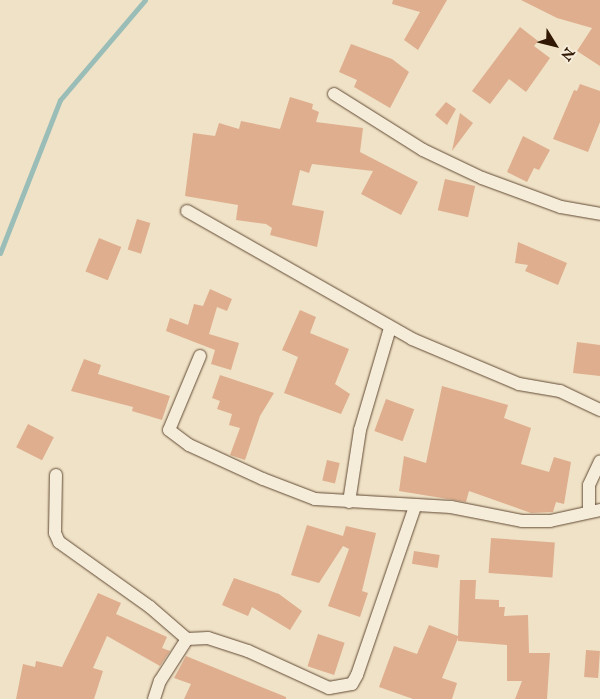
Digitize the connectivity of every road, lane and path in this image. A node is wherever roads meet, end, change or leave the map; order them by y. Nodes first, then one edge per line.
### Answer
1 (334, 94) dead end
2 (187, 211) dead end
3 (600, 214) edge
4 (390, 328) junction
5 (200, 356) dead end
6 (600, 410) edge
7 (600, 461) edge
8 (56, 475) dead end
9 (349, 502) junction
10 (415, 507) junction
11 (594, 511) edge
12 (187, 639) junction
13 (154, 699) edge

1 - 3 street
2 - 4 street
4 - 6 street
4 - 9 street
5 - 9 street
7 - 11 street
8 - 12 street
9 - 10 street
10 - 11 street
10 - 12 street
12 - 13 street

